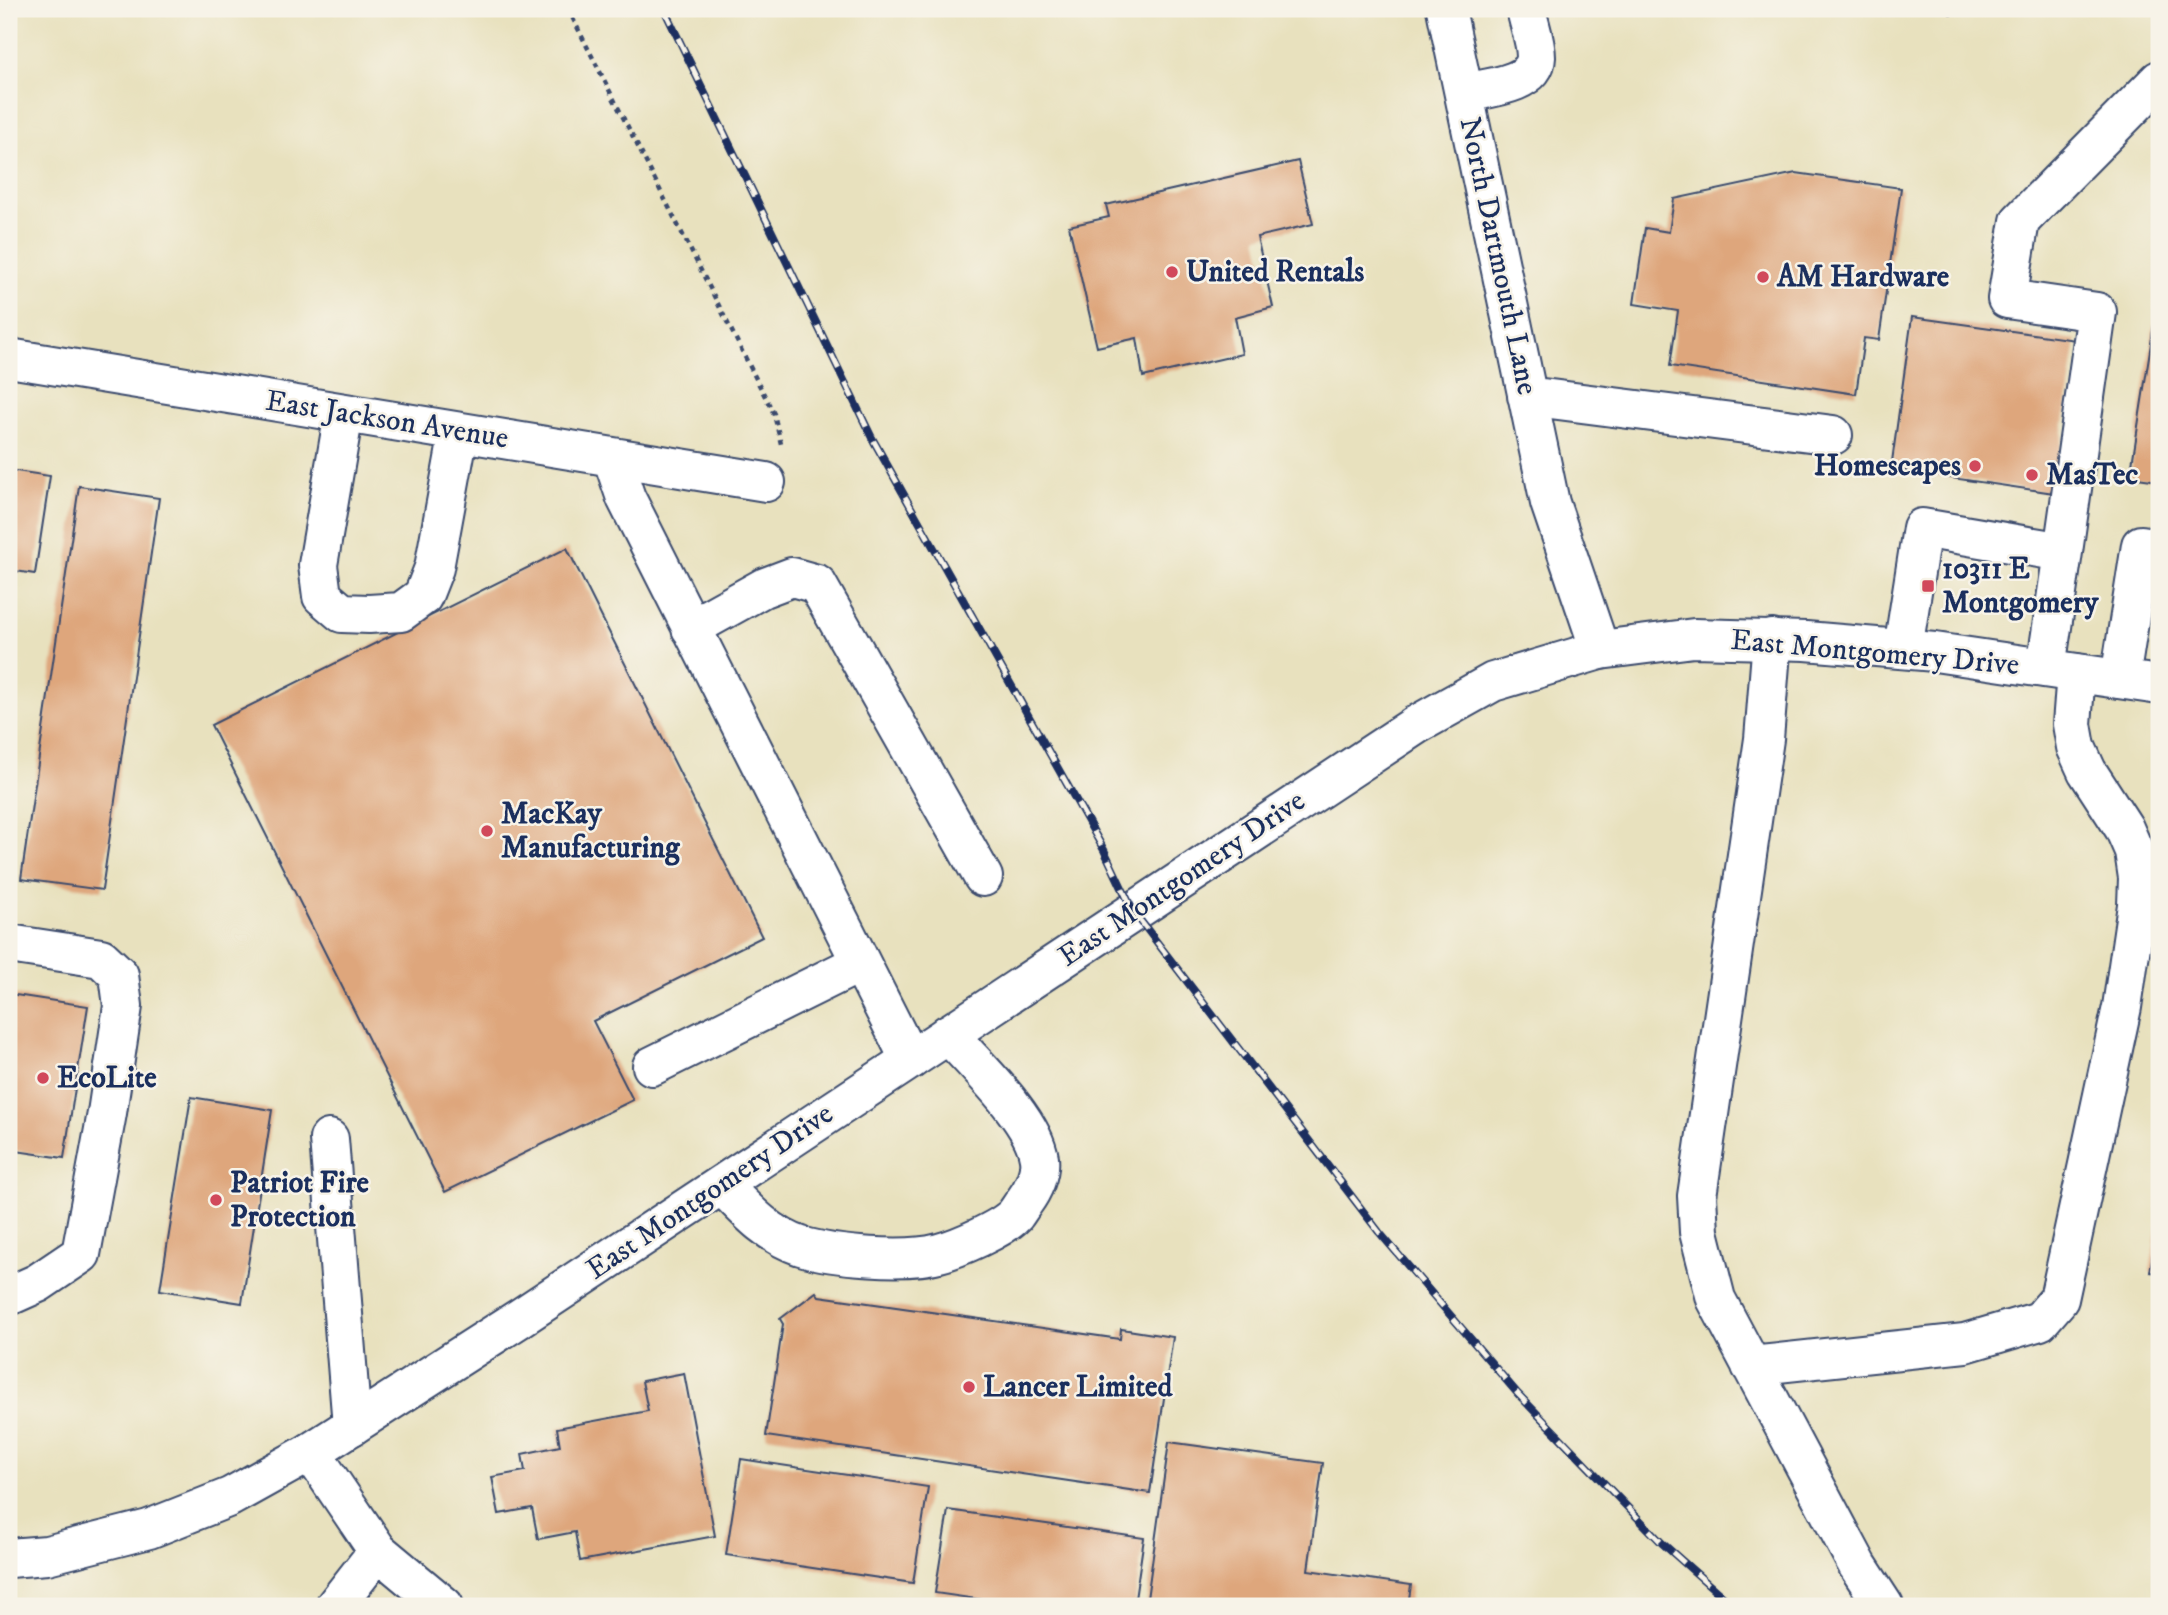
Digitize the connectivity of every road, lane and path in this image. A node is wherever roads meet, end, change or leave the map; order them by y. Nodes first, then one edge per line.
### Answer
1 (568, 9) edge
2 (1446, 9) edge
3 (1526, 9) edge
4 (2159, 80) edge
5 (1464, 93) junction
6 (9, 358) edge
7 (1527, 396) junction
8 (344, 413) junction
9 (459, 432) junction
10 (1833, 435) dead end
11 (612, 457) junction
12 (766, 482) joint
13 (2159, 548) edge
14 (2063, 552) junction
15 (691, 628) junction
16 (1772, 639) junction
17 (1903, 649) junction
18 (1600, 650) junction
19 (2061, 671) junction
20 (2120, 680) junction
21 (2159, 685) edge
22 (983, 877) dead end
23 (9, 944) edge
24 (860, 963) junction
25 (948, 1034) junction
26 (910, 1060) junction
27 (652, 1066) dead end
28 (329, 1139) dead end
29 (722, 1185) junction
30 (9, 1296) edge
31 (1751, 1366) junction
32 (352, 1426) junction
33 (312, 1452) junction
34 (378, 1551) junction
35 (9, 1558) edge
36 (335, 1606) edge
37 (444, 1606) edge
38 (1884, 1606) edge

1 - 12 path
2 - 5 main road, North Dartmouth Lane
3 - 5 main road
4 - 14 main road
5 - 7 main road, North Dartmouth Lane
6 - 8 main road, East Jackson Avenue
7 - 10 main road
7 - 18 main road, North Dartmouth Lane
8 - 9 main road, East Jackson Avenue
8 - 9 main road
9 - 11 main road, East Jackson Avenue
11 - 12 main road, East Jackson Avenue
11 - 15 main road
13 - 20 main road
14 - 17 main road
14 - 19 main road
15 - 22 main road
15 - 24 main road
16 - 17 main road, East Montgomery Drive
16 - 18 main road, East Montgomery Drive
16 - 31 main road
17 - 19 main road, East Montgomery Drive
18 - 25 main road, East Montgomery Drive
19 - 20 main road, East Montgomery Drive
19 - 31 main road
20 - 21 main road, East Montgomery Drive
23 - 30 main road
24 - 26 main road
24 - 27 main road
25 - 26 main road, East Montgomery Drive
25 - 29 main road
26 - 29 main road, East Montgomery Drive
28 - 32 main road
29 - 32 main road, East Montgomery Drive
31 - 38 main road
32 - 33 main road, East Montgomery Drive
33 - 34 main road
33 - 35 main road, East Montgomery Drive
34 - 36 main road
34 - 37 main road

